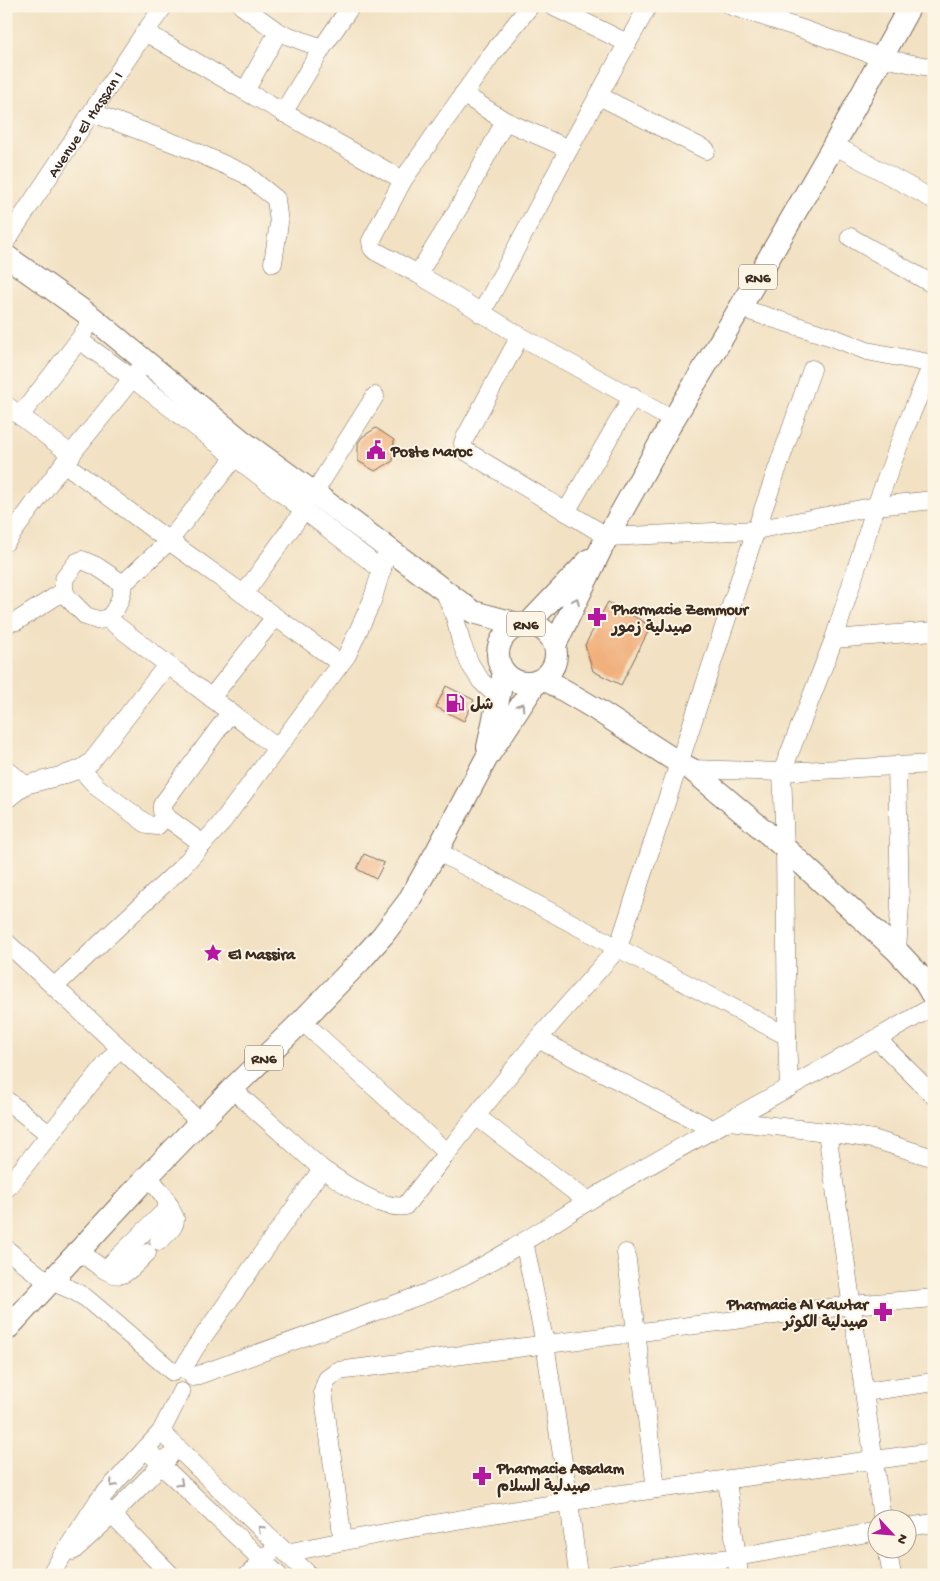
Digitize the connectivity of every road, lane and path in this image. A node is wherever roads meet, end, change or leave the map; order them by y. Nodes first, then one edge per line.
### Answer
1 (164, 6) edge
2 (242, 6) edge
3 (350, 6) edge
4 (530, 6) edge
5 (552, 6) edge
6 (648, 6) edge
7 (731, 6) edge
8 (910, 6) edge
9 (145, 32) junction
10 (278, 32) junction
11 (627, 43) junction
12 (322, 48) junction
13 (882, 58) junction
14 (934, 68) edge
15 (245, 92) junction
16 (463, 94) junction
17 (599, 96) junction
18 (93, 113) junction
19 (284, 113) junction
20 (505, 120) junction
21 (834, 145) junction
22 (569, 149) junction
23 (706, 150) dead end
24 (403, 180) junction
25 (934, 200) edge
26 (850, 237) dead end
27 (6, 242) edge
28 (6, 256) edge
29 (273, 263) dead end
30 (418, 274) junction
31 (934, 285) edge
32 (740, 308) junction
33 (482, 314) junction
34 (94, 318) junction
35 (520, 336) junction
36 (79, 340) junction
37 (933, 362) edge
38 (812, 369) dead end
39 (139, 371) junction
40 (375, 396) dead end
41 (633, 396) junction
42 (6, 405) edge
43 (20, 416) junction
44 (673, 420) junction
45 (238, 449) junction
46 (68, 459) junction
47 (934, 500) edge
48 (309, 502) junction
49 (876, 506) junction
50 (566, 512) junction
51 (756, 530) junction
52 (169, 541) junction
53 (606, 541) junction
54 (6, 542) edge
55 (388, 549) junction
56 (382, 570) junction
57 (123, 584) junction
58 (64, 590) junction
59 (444, 590) junction
60 (244, 594) junction
61 (473, 612) junction
62 (275, 617) junction
63 (108, 619) junction
64 (6, 621) edge
65 (525, 625) junction
66 (934, 631) edge
67 (834, 639) junction
68 (340, 663) junction
69 (501, 664) junction
70 (168, 665) junction
71 (547, 667) junction
72 (498, 697) junction
73 (211, 698) junction
74 (230, 713) junction
75 (277, 748) junction
76 (486, 759) junction
77 (934, 764) edge
78 (897, 765) junction
79 (685, 766) junction
80 (6, 769) edge
81 (81, 769) junction
82 (782, 772) junction
83 (25, 785) junction
84 (6, 800) edge
85 (166, 816) junction
86 (203, 844) junction
87 (785, 848) junction
88 (437, 851) junction
89 (6, 942) edge
90 (618, 948) junction
91 (896, 950) junction
92 (55, 986) junction
93 (930, 986) edge
94 (934, 1006) edge
95 (302, 1021) junction
96 (786, 1036) junction
97 (538, 1039) junction
98 (877, 1039) junction
99 (119, 1048) junction
100 (789, 1088) junction
101 (232, 1089) junction
102 (934, 1096) edge
103 (6, 1100) edge
104 (476, 1116) junction
105 (729, 1120) junction
106 (200, 1122) junction
107 (712, 1129) junction
108 (827, 1132) junction
109 (49, 1134) junction
110 (447, 1153) junction
111 (934, 1158) edge
112 (322, 1169) junction
113 (148, 1176) junction
114 (6, 1189) edge
115 (587, 1201) junction
116 (170, 1206) junction
117 (524, 1241) junction
118 (6, 1249) edge
119 (79, 1251) junction
120 (626, 1253) dead end
121 (106, 1270) junction
122 (50, 1281) junction
123 (934, 1298) edge
124 (852, 1305) junction
125 (6, 1330) edge
126 (636, 1332) junction
127 (545, 1344) junction
128 (183, 1373) junction
129 (934, 1382) edge
130 (865, 1392) junction
131 (161, 1432) junction
132 (146, 1448) junction
133 (177, 1448) junction
134 (934, 1452) edge
135 (874, 1460) junction
136 (161, 1464) junction
137 (727, 1480) junction
138 (656, 1489) junction
139 (98, 1501) junction
140 (569, 1501) junction
141 (881, 1508) edge
142 (112, 1515) junction
143 (934, 1524) edge
144 (918, 1526) edge
145 (868, 1533) edge
146 (343, 1541) junction
147 (282, 1549) junction
148 (737, 1557) junction
149 (889, 1558) edge
150 (263, 1560) junction
151 (52, 1571) edge
152 (171, 1575) edge
153 (248, 1575) edge
154 (278, 1575) edge
155 (309, 1575) edge
156 (578, 1575) edge
157 (614, 1575) edge
158 (739, 1575) edge
159 (892, 1575) edge

1 - 9 street, Avenue El Hassan I
2 - 10 street
3 - 12 street
4 - 16 street
5 - 11 street
6 - 11 street
7 - 13 street
8 - 13 main road, RN6
9 - 15 street
9 - 18 street, Avenue El Hassan I
10 - 12 street
10 - 15 street
11 - 17 street
12 - 19 street
13 - 14 street
13 - 21 main road, RN6
15 - 19 street
16 - 20 street
16 - 24 street
17 - 22 street
17 - 23 street
18 - 27 street, Avenue El Hassan I
18 - 29 street
19 - 24 street
20 - 22 street
20 - 30 street
21 - 25 street
21 - 32 main road, RN6
22 - 33 street
24 - 30 street
26 - 31 street
28 - 34 main road
30 - 33 street
32 - 37 street
32 - 44 main road, RN6
33 - 35 street
34 - 36 street
34 - 39 main road
35 - 41 street
35 - 50 street
36 - 39 street
36 - 43 street
37 - 49 street
38 - 51 street
39 - 45 main road
39 - 46 street
40 - 48 street
41 - 44 street
41 - 50 street
42 - 43 street
43 - 46 street
44 - 53 main road, RN6
45 - 48 main road
45 - 52 street
46 - 52 street
46 - 54 street
47 - 49 street
48 - 55 main road
48 - 56 street
48 - 60 street
49 - 51 street
49 - 67 street
50 - 53 street
51 - 53 street
51 - 79 street
52 - 57 street
52 - 60 street
53 - 65 main road, RN6
71 -> 53 main road, RN6
55 - 56 street
55 - 59 main road
56 - 68 street
57 - 58 street
57 - 63 street
58 - 63 street
58 - 64 street
59 - 61 main road
59 - 72 street
60 - 62 street
61 - 65 main road
61 - 69 main road
62 - 68 street
62 - 73 street
63 - 70 street
65 - 69 main road, RN6
65 - 71 main road, RN6
66 - 67 street
67 - 82 street
68 - 75 street
69 - 71 main road
69 - 72 main road, RN6
70 - 73 street
70 - 81 street
76 -> 71 main road, RN6
71 - 79 main road
72 - 76 main road, RN6
73 - 74 street
74 - 75 street
74 - 85 street
75 - 86 street
76 - 88 main road, RN6
77 - 78 street
78 - 82 street
78 - 91 street
79 - 82 street
79 - 87 main road
79 - 90 street
80 - 83 street
81 - 83 street
81 - 85 street
82 - 87 street
83 - 84 street
85 - 86 street
86 - 92 street
87 - 91 main road
87 - 96 street
88 - 90 street
88 - 95 main road, RN6
89 - 92 street
90 - 96 street
90 - 97 street
91 - 93 main road
92 - 99 street
94 - 98 street
95 - 101 main road, RN6
95 - 110 street
96 - 100 street
97 - 104 street
97 - 107 street
98 - 100 street
98 - 102 street
99 - 106 street
99 - 109 street
100 - 105 street
101 - 106 main road, RN6
101 - 112 street
103 - 109 street
104 - 110 street
104 - 115 street
105 - 107 street
105 - 108 street
106 - 113 main road, RN6
107 - 115 street
108 - 111 street
108 - 124 street
109 - 114 street
110 - 112 street
112 - 128 street
113 - 116 street
113 - 119 main road, RN6
115 - 117 street
116 - 121 street
116 - 121 street
117 - 127 street
117 - 128 street
118 - 122 street
119 - 121 street
119 - 122 main road, RN6
120 - 126 street
122 - 125 main road, RN6
122 - 128 street
123 - 124 street
124 - 126 street
124 - 130 street
126 - 127 street
126 - 138 street
127 - 140 street
127 - 146 street
128 - 131 street
129 - 130 street
130 - 135 street
131 - 132 street
131 - 133 street
132 - 136 street
132 -> 139 street
133 - 136 street
147 -> 133 street
134 - 135 street
135 - 137 street
135 - 141 street
136 - 142 street
136 -> 150 street
137 - 138 street
137 - 148 street
138 - 140 street
139 - 142 street
139 - 151 street
140 - 146 street
140 - 156 street
142 - 151 street
142 - 152 street
143 - 144 street
145 - 148 street
146 - 147 street
147 - 150 street
147 - 155 street
148 - 157 street
148 - 158 street
149 - 159 street
150 - 153 street
150 - 154 street

